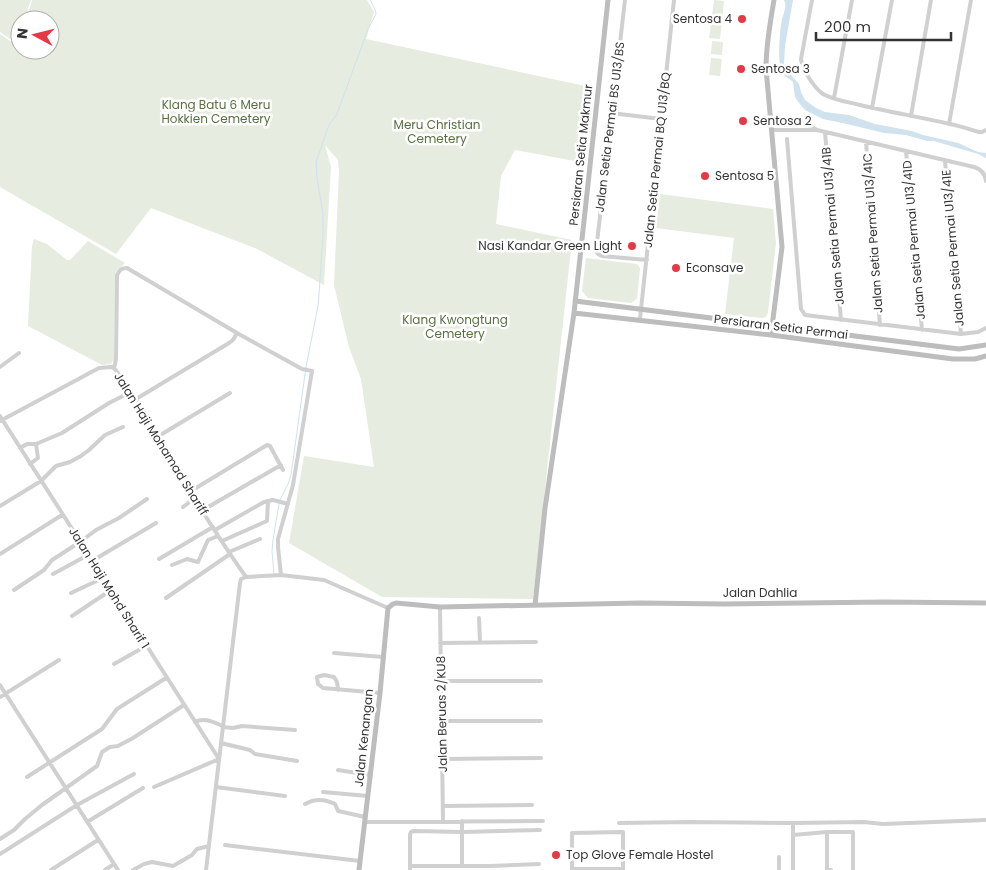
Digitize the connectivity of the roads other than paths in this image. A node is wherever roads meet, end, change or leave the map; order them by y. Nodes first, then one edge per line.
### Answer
1 (608, 0) edge
2 (625, 0) edge
3 (674, 0) edge
4 (774, 0) edge
5 (812, 0) edge
6 (852, 0) edge
7 (892, 0) edge
8 (931, 0) edge
9 (971, 0) edge
10 (834, 98) junction
11 (872, 108) junction
12 (612, 113) junction
13 (911, 116) junction
14 (661, 118) junction
15 (772, 122) junction
16 (949, 124) junction
17 (772, 130) junction
18 (817, 130) junction
19 (985, 130) edge
20 (825, 132) junction
21 (787, 139) dead end
22 (866, 142) junction
23 (906, 151) junction
24 (945, 161) junction
25 (986, 181) edge
26 (646, 260) junction
27 (575, 301) junction
28 (641, 309) junction
29 (574, 313) junction
30 (640, 319) junction
31 (841, 320) junction
32 (880, 325) junction
33 (772, 326) junction
34 (986, 328) edge
35 (922, 330) junction
36 (237, 333) junction
37 (961, 334) junction
38 (771, 335) junction
39 (986, 345) edge
40 (19, 353) dead end
41 (986, 356) edge
42 (0, 367) edge
43 (114, 368) junction
44 (131, 392) junction
45 (230, 393) dead end
46 (136, 399) junction
47 (1, 419) edge
48 (123, 428) dead end
49 (157, 437) junction
50 (36, 444) junction
51 (20, 448) junction
52 (30, 464) junction
53 (281, 465) junction
54 (283, 470) dead end
55 (41, 480) junction
56 (191, 491) junction
57 (195, 498) junction
58 (147, 499) dead end
59 (268, 501) junction
60 (283, 503) junction
61 (0, 506) edge
62 (183, 506) dead end
63 (202, 510) junction
64 (62, 514) junction
65 (156, 523) dead end
66 (214, 528) junction
67 (218, 536) junction
68 (260, 538) dead end
69 (222, 541) junction
70 (80, 542) junction
71 (229, 553) junction
72 (0, 554) edge
73 (88, 555) junction
74 (159, 559) dead end
75 (92, 561) junction
76 (172, 565) dead end
77 (54, 574) dead end
78 (277, 575) junction
79 (246, 577) junction
80 (103, 578) junction
81 (14, 590) dead end
82 (111, 590) junction
83 (71, 593) dead end
84 (166, 598) dead end
85 (986, 603) edge
86 (534, 605) junction
87 (440, 606) junction
88 (388, 608) junction
89 (72, 616) dead end
90 (479, 618) dead end
91 (480, 642) junction
92 (536, 642) dead end
93 (440, 643) junction
94 (146, 646) junction
95 (334, 653) dead end
96 (383, 657) junction
97 (59, 660) dead end
98 (114, 664) dead end
99 (166, 678) junction
100 (441, 680) junction
101 (541, 681) dead end
102 (0, 685) edge
103 (338, 690) junction
104 (6, 693) junction
105 (380, 693) junction
106 (0, 697) edge
107 (184, 705) junction
108 (541, 721) dead end
109 (194, 722) junction
110 (442, 722) junction
111 (223, 726) junction
112 (295, 730) dead end
113 (221, 743) junction
114 (541, 758) dead end
115 (219, 759) junction
116 (442, 759) junction
117 (297, 761) dead end
118 (49, 762) junction
119 (338, 770) dead end
120 (134, 774) dead end
121 (370, 776) junction
122 (27, 777) dead end
123 (154, 787) dead end
124 (216, 787) junction
125 (143, 788) dead end
126 (65, 789) junction
127 (323, 792) dead end
128 (284, 796) dead end
129 (368, 796) junction
130 (305, 804) dead end
131 (77, 805) junction
132 (532, 805) dead end
133 (443, 806) junction
134 (365, 820) junction
135 (986, 820) edge
136 (443, 821) junction
137 (462, 821) junction
138 (543, 821) dead end
139 (87, 822) junction
140 (619, 823) dead end
141 (794, 823) junction
142 (540, 830) dead end
143 (463, 832) junction
144 (827, 832) junction
145 (794, 834) junction
146 (0, 839) edge
147 (98, 840) junction
148 (225, 845) dead end
149 (209, 846) junction
150 (0, 854) edge
151 (778, 857) dead end
152 (360, 861) junction
153 (114, 864) junction
154 (539, 864) dead end
155 (462, 866) junction
156 (410, 868) edge
157 (490, 868) edge
158 (51, 870) edge
159 (105, 870) edge
160 (118, 870) edge
161 (133, 870) edge
162 (206, 870) edge
163 (359, 870) edge
164 (572, 870) edge
165 (623, 870) edge
166 (779, 870) edge
167 (794, 870) edge
168 (831, 870) edge
169 (853, 870) edge

1 - 27 street, Persiaran Setia Makmur
2 - 12 street, Jalan Setia Permai BS U13/BS
3 - 14 street, Jalan Setia Permai BQ U13/BQ
4 - 15 street
5 - 10 street
6 - 10 street
7 - 11 street
8 - 13 street
9 - 16 street
10 - 11 street
11 - 13 street
12 - 14 street
12 - 26 street, Jalan Setia Permai BS U13/BS
13 - 16 street
14 - 26 street, Jalan Setia Permai BQ U13/BQ
15 - 17 street
15 - 18 street
16 - 19 street
17 - 18 street
17 - 33 street
18 - 20 street
20 - 22 street
20 - 31 street, Jalan Setia Permai U13/41B
21 - 31 street
22 - 23 street
22 - 32 street, Jalan Setia Permai U13/41C
23 - 24 street
23 - 35 street, Jalan Setia Permai U13/41D
24 - 25 street
24 - 37 street, Jalan Setia Permai U13/41E
26 - 28 street, Jalan Setia Permai BQ U13/BQ
27 - 28 street, Persiaran Setia Permai
27 - 29 street, Persiaran Setia Makmur
28 - 30 street, Jalan Setia Permai BQ U13/BQ
28 - 33 street, Persiaran Setia Permai
29 - 30 street, Persiaran Setia Permai
29 - 86 street
30 - 38 street, Persiaran Setia Permai
31 - 32 street
32 - 35 street
33 - 38 street
33 - 39 street, Persiaran Setia Permai
34 - 37 street
35 - 37 street
36 - 43 street
36 - 46 street
36 - 60 street
38 - 41 street, Persiaran Setia Permai
40 - 42 street
43 - 44 street, Jalan Haji Mohamad Shariff
43 - 47 street, Jalan Haji Mohamad Shariff
44 - 46 street, Jalan Haji Mohamad Shariff
44 - 50 street
45 - 49 street
46 - 49 street, Jalan Haji Mohamad Shariff
47 - 51 street, Jalan Haji Mohd Sharif 1
48 - 55 street
49 - 56 street, Jalan Haji Mohamad Shariff
50 - 51 street
50 - 52 street
51 - 52 street, Jalan Haji Mohd Sharif 1
52 - 55 street, Jalan Haji Mohd Sharif 1
53 - 54 street
53 - 56 street
53 - 63 street
55 - 61 street
55 - 64 street, Jalan Haji Mohd Sharif 1
56 - 57 street, Jalan Haji Mohamad Shariff
57 - 62 street
57 - 63 street, Jalan Haji Mohamad Shariff
58 - 70 street
59 - 60 street
59 - 66 street
59 - 69 street
60 - 78 street
63 - 66 street, Jalan Haji Mohamad Shariff
64 - 70 street, Jalan Haji Mohd Sharif 1
64 - 72 street
65 - 75 street
66 - 67 street, Jalan Haji Mohamad Shariff
66 - 74 street
67 - 69 street, Jalan Haji Mohamad Shariff
67 - 76 street
68 - 71 street
69 - 71 street, Jalan Haji Mohamad Shariff
70 - 73 street, Jalan Haji Mohd Sharif 1
70 - 81 street
71 - 79 street, Jalan Haji Mohamad Shariff
71 - 84 street
73 - 75 street, Jalan Haji Mohd Sharif 1
73 - 77 street
75 - 80 street, Jalan Haji Mohd Sharif 1
78 - 79 street
78 - 88 street
79 - 111 street
80 - 82 street, Jalan Haji Mohd Sharif 1
80 - 83 street
82 - 89 street
82 - 94 street, Jalan Haji Mohd Sharif 1
85 - 86 street, Jalan Dahlia
86 - 87 street, Jalan Dahlia
87 - 88 street, Jalan Dahlia
87 - 93 street, Jalan Beruas 2/KU8
88 - 96 street, Jalan Kenangan
90 - 91 street
91 - 92 street
91 - 93 street
93 - 100 street, Jalan Beruas 2/KU8
94 - 98 street
94 - 99 street, Jalan Haji Mohd Sharif 1
95 - 96 street
96 - 105 street, Jalan Kenangan
97 - 104 street
99 - 107 street, Jalan Haji Mohd Sharif 1
99 - 118 street
100 - 101 street
100 - 110 street, Jalan Beruas 2/KU8
102 - 104 street
103 - 103 street
103 - 105 street
104 - 106 street
104 - 118 street
105 - 121 street, Jalan Kenangan
107 - 109 street, Jalan Haji Mohd Sharif 1
107 - 126 street
108 - 110 street
109 - 111 street
109 - 115 street, Jalan Haji Mohd Sharif 1
110 - 116 street, Jalan Beruas 2/KU8
111 - 112 street
111 - 113 street
113 - 115 street
113 - 117 street
114 - 116 street
115 - 123 street
115 - 124 street
116 - 133 street, Jalan Beruas 2/KU8
118 - 122 street
118 - 126 street
119 - 121 street
120 - 131 street
121 - 129 street, Jalan Kenangan
124 - 128 street
124 - 149 street
125 - 139 street
126 - 131 street
126 - 146 street
127 - 129 street
129 - 134 street, Jalan Kenangan
130 - 134 street
131 - 139 street
131 - 150 street
132 - 133 street
133 - 136 street, Jalan Beruas 2/KU8
134 - 136 street
134 - 152 street, Jalan Kenangan
135 - 141 street
136 - 137 street
137 - 138 street
137 - 143 street
139 - 147 street
140 - 141 street
141 - 145 street
142 - 143 street
143 - 155 street
143 - 156 street
144 - 145 street
144 - 168 street
144 - 169 street
145 - 167 street
147 - 153 street
147 - 158 street
148 - 152 street
149 - 161 street
149 - 162 street
151 - 166 street
152 - 163 street, Jalan Kenangan
153 - 159 street
153 - 160 street
154 - 157 street
155 - 156 street
155 - 157 street
164 - 165 street
164 - 165 street

